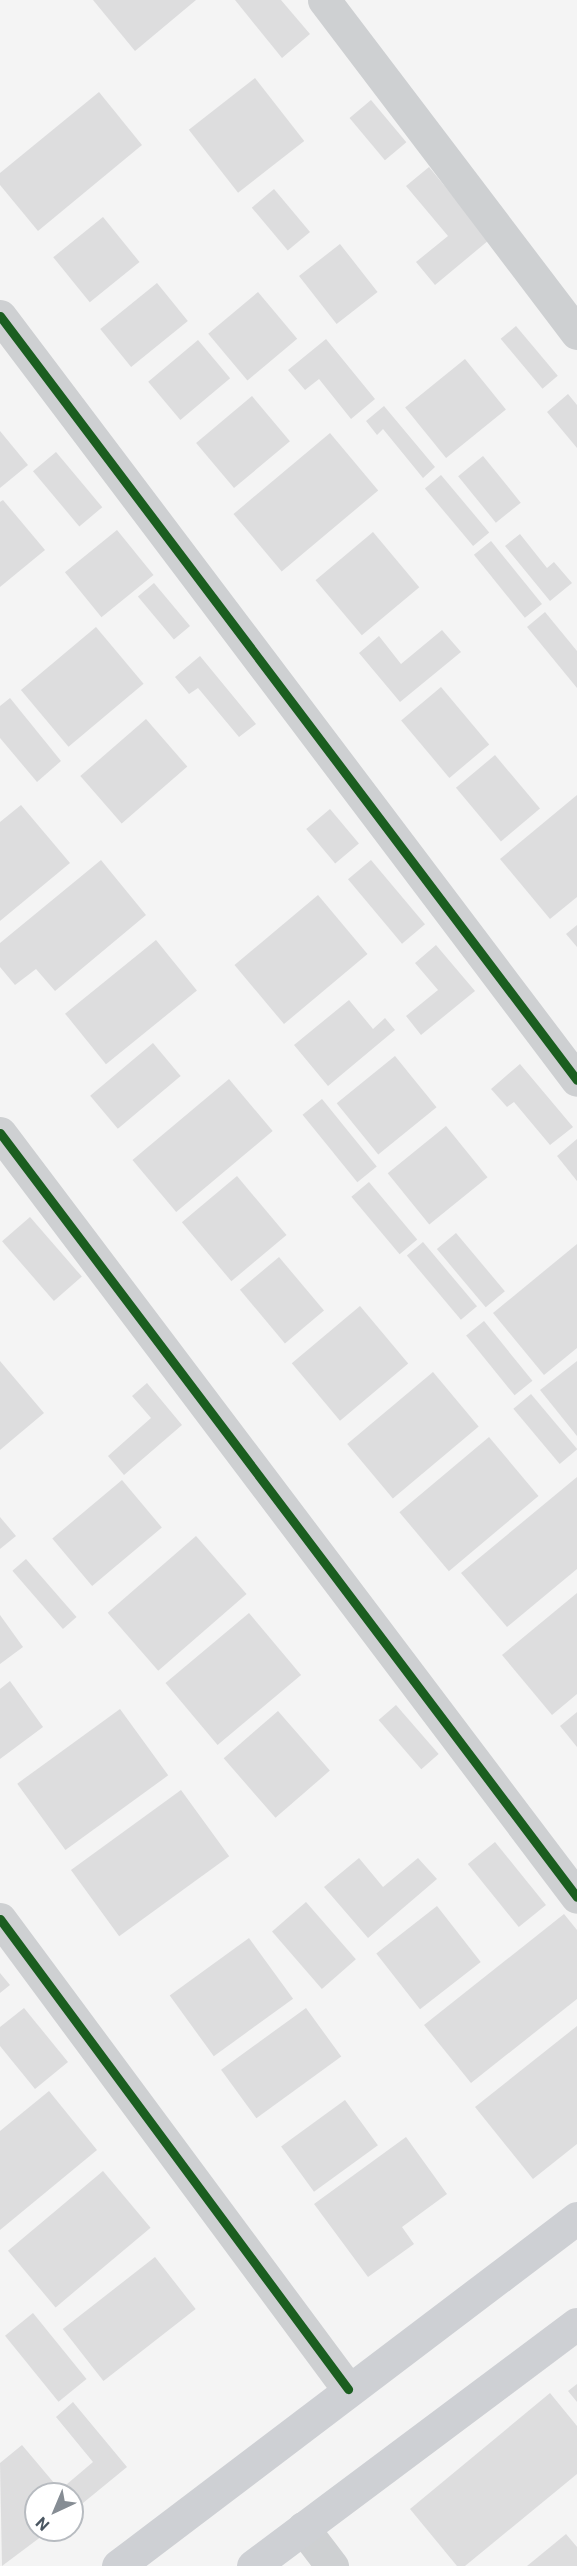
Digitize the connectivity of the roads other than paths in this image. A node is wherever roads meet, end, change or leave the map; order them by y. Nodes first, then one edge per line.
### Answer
1 (324, 0) edge
2 (0, 316) edge
3 (577, 333) edge
4 (577, 1080) edge
5 (0, 1133) edge
6 (577, 1897) edge
7 (0, 1919) edge
8 (577, 2218) edge
9 (577, 2324) edge
10 (348, 2389) junction
11 (303, 2529) junction
12 (118, 2566) edge
13 (253, 2566) edge
14 (332, 2566) edge

1 - 3 street
2 - 4 street
5 - 6 street
7 - 10 street
8 - 10 street
9 - 11 street
10 - 12 street
11 - 13 street
11 - 14 street

